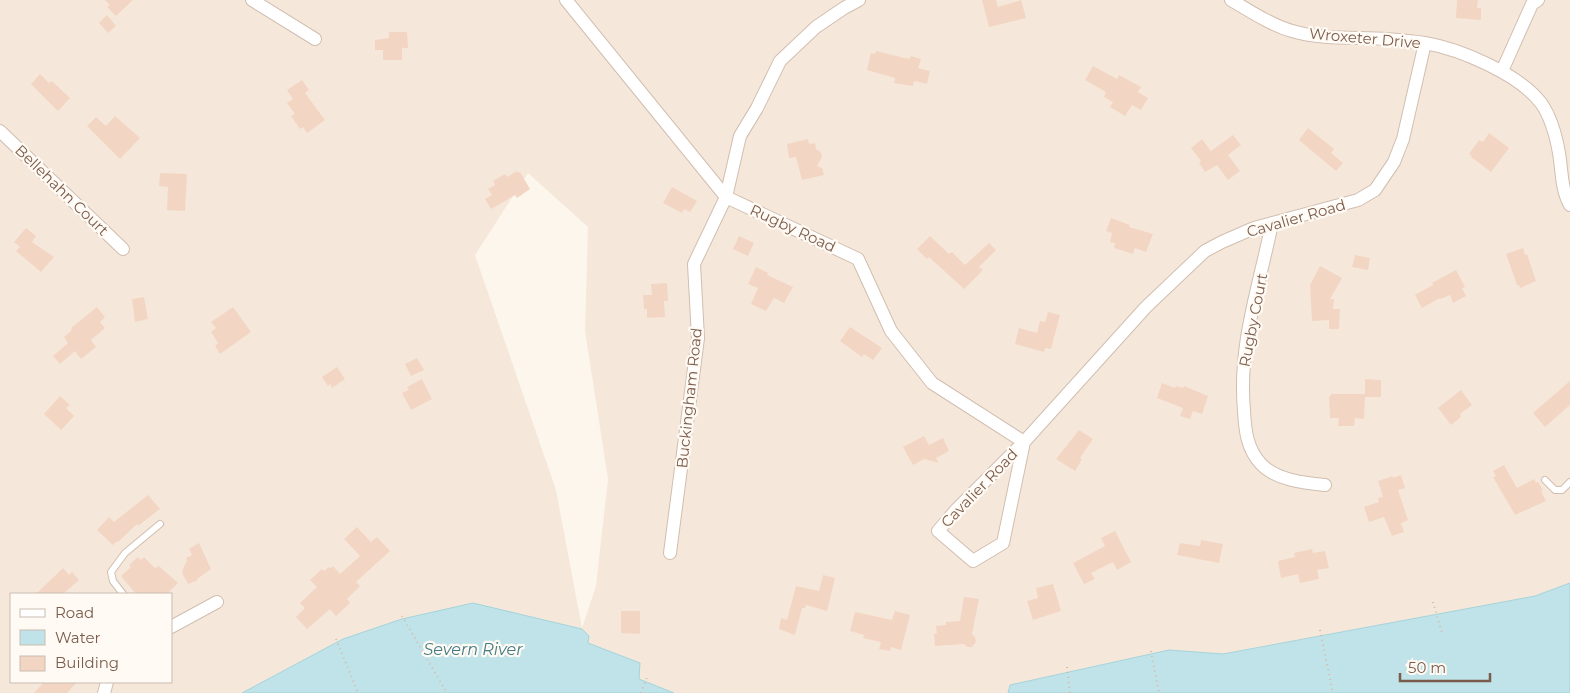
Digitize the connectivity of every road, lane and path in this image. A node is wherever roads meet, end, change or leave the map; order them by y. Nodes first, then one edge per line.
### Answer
1 (252, 0) edge
2 (566, 0) edge
3 (859, 0) edge
4 (1231, 0) edge
5 (1538, 0) edge
6 (315, 39) dead end
7 (1425, 43) junction
8 (1502, 71) junction
9 (0, 131) edge
10 (726, 196) junction
11 (1570, 205) edge
12 (1272, 223) junction
13 (123, 249) dead end
14 (1024, 442) junction
15 (1016, 457) junction
16 (1545, 480) dead end
17 (1570, 482) edge
18 (1325, 485) dead end
19 (160, 524) dead end
20 (670, 553) dead end
21 (122, 593) edge
22 (217, 602) dead end
23 (1433, 602) dead end
24 (402, 616) dead end
25 (172, 626) edge
26 (1320, 630) dead end
27 (1442, 633) dead end
28 (336, 638) dead end
29 (1151, 651) dead end
30 (1067, 667) dead end
31 (647, 677) dead end
32 (358, 693) edge
33 (447, 693) edge
34 (641, 693) edge
35 (1070, 693) edge
36 (1159, 693) edge
37 (1333, 693) edge

1 - 6 street
2 - 10 street, Rugby Road
3 - 10 street, Buckingham Road
4 - 7 street, Wroxeter Drive
5 - 8 street
7 - 8 street, Wroxeter Drive
7 - 12 street, Cavalier Road
8 - 11 street, Wroxeter Drive
9 - 13 street, Bellehahn Court
10 - 14 street, Rugby Road
10 - 20 street, Buckingham Road
12 - 14 street, Cavalier Road
12 - 18 street, Rugby Court
14 - 15 street, Cavalier Road
15 - 15 street, Cavalier Road
16 - 17 lane
19 - 21 lane
22 - 25 street
23 - 27 path
24 - 33 path
26 - 37 path
28 - 32 path
29 - 36 path
30 - 35 path
31 - 34 path

